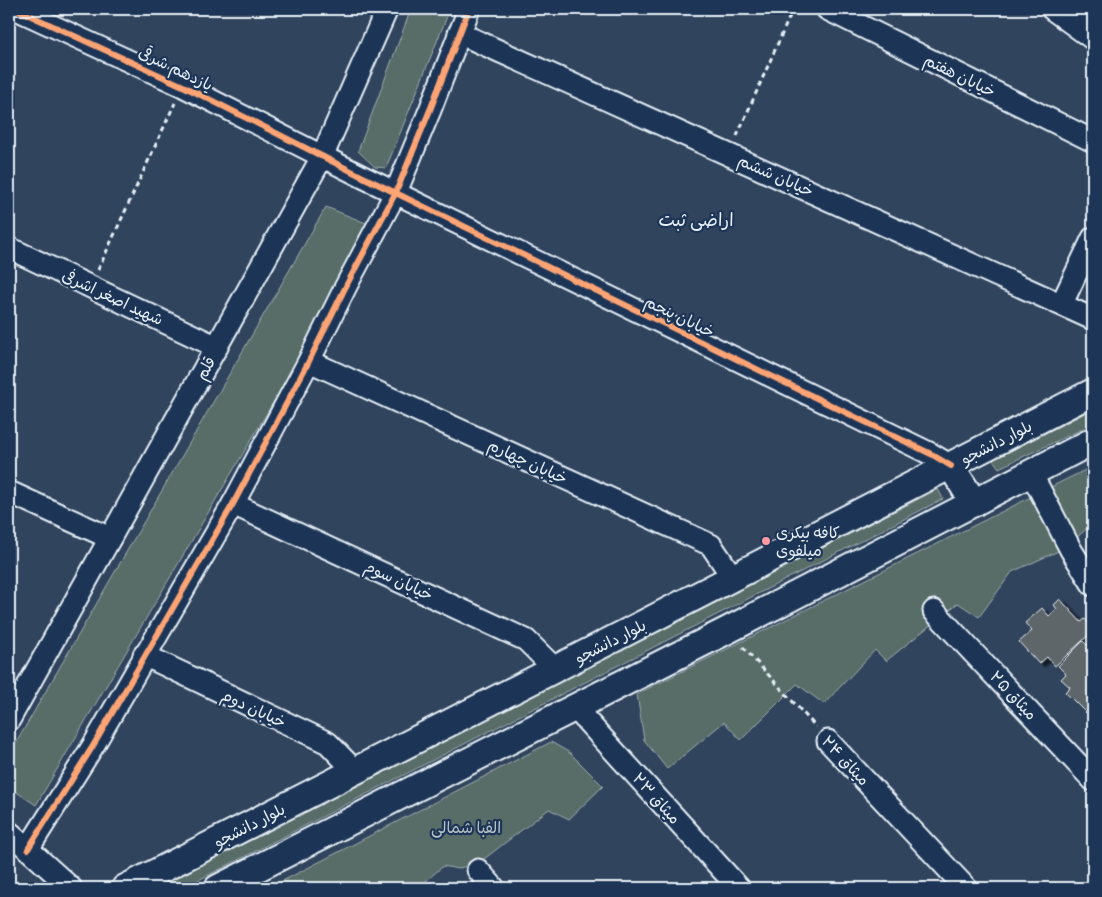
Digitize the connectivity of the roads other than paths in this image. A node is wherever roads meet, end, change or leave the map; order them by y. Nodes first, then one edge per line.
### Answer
1 (16, 9) edge
2 (387, 9) edge
3 (469, 9) edge
4 (827, 9) edge
5 (1052, 9) edge
6 (1081, 9) edge
7 (1093, 29) edge
8 (459, 33) junction
9 (1093, 39) edge
10 (1093, 141) edge
11 (322, 157) junction
12 (396, 192) junction
13 (1093, 238) edge
14 (9, 248) edge
15 (1062, 304) junction
16 (1093, 318) edge
17 (217, 347) junction
18 (310, 361) junction
19 (1093, 392) edge
20 (1093, 441) edge
21 (951, 466) junction
22 (1031, 474) junction
23 (9, 492) edge
24 (974, 503) junction
25 (233, 504) junction
26 (110, 538) junction
27 (733, 578) junction
28 (1092, 582) edge
29 (934, 611) dead end
30 (144, 655) junction
31 (555, 669) junction
32 (575, 708) junction
33 (9, 720) edge
34 (828, 741) road end
35 (355, 771) junction
36 (1093, 780) edge
37 (9, 832) edge
38 (28, 849) junction
39 (478, 870) dead end
40 (71, 888) edge
41 (125, 888) edge
42 (218, 888) edge
43 (494, 888) edge
44 (739, 888) edge
45 (966, 888) edge

1 - 11 street, یازدهم شرقی
2 - 11 street, قلم
3 - 8 street
4 - 10 street, خیابان هفتم
5 - 9 street
6 - 7 street
8 - 12 street
8 - 15 street, خیابان ششم
11 - 12 street, یازدهم شرقی
11 - 17 street, قلم
12 - 18 street
12 - 21 street, خیابان پنجم
13 - 15 street
14 - 17 street, شهید اصغر اشرفی
15 - 16 street, خیابان ششم
17 - 26 street, قلم
18 - 25 street
18 - 27 street, خیابان چهارم
19 - 21 main road, بلوار دانشجو
20 - 22 main road
21 - 24 main road
21 - 27 main road, بلوار دانشجو
22 - 24 main road
22 - 28 street
23 - 26 street
24 - 32 main road
25 - 30 street
25 - 31 street, خیابان سوم
26 - 33 street, قلم
27 - 31 main road, بلوار دانشجو
29 - 36 street, میثاق ۲۵
30 - 35 street, خیابان دوم
30 - 38 street
31 - 35 main road, بلوار دانشجو
32 - 42 main road
32 - 44 street, میثاق ۲۳
34 - 45 street, میثاق ۲۴
35 - 41 main road, بلوار دانشجو
37 - 38 street
38 - 40 street
39 - 43 street

